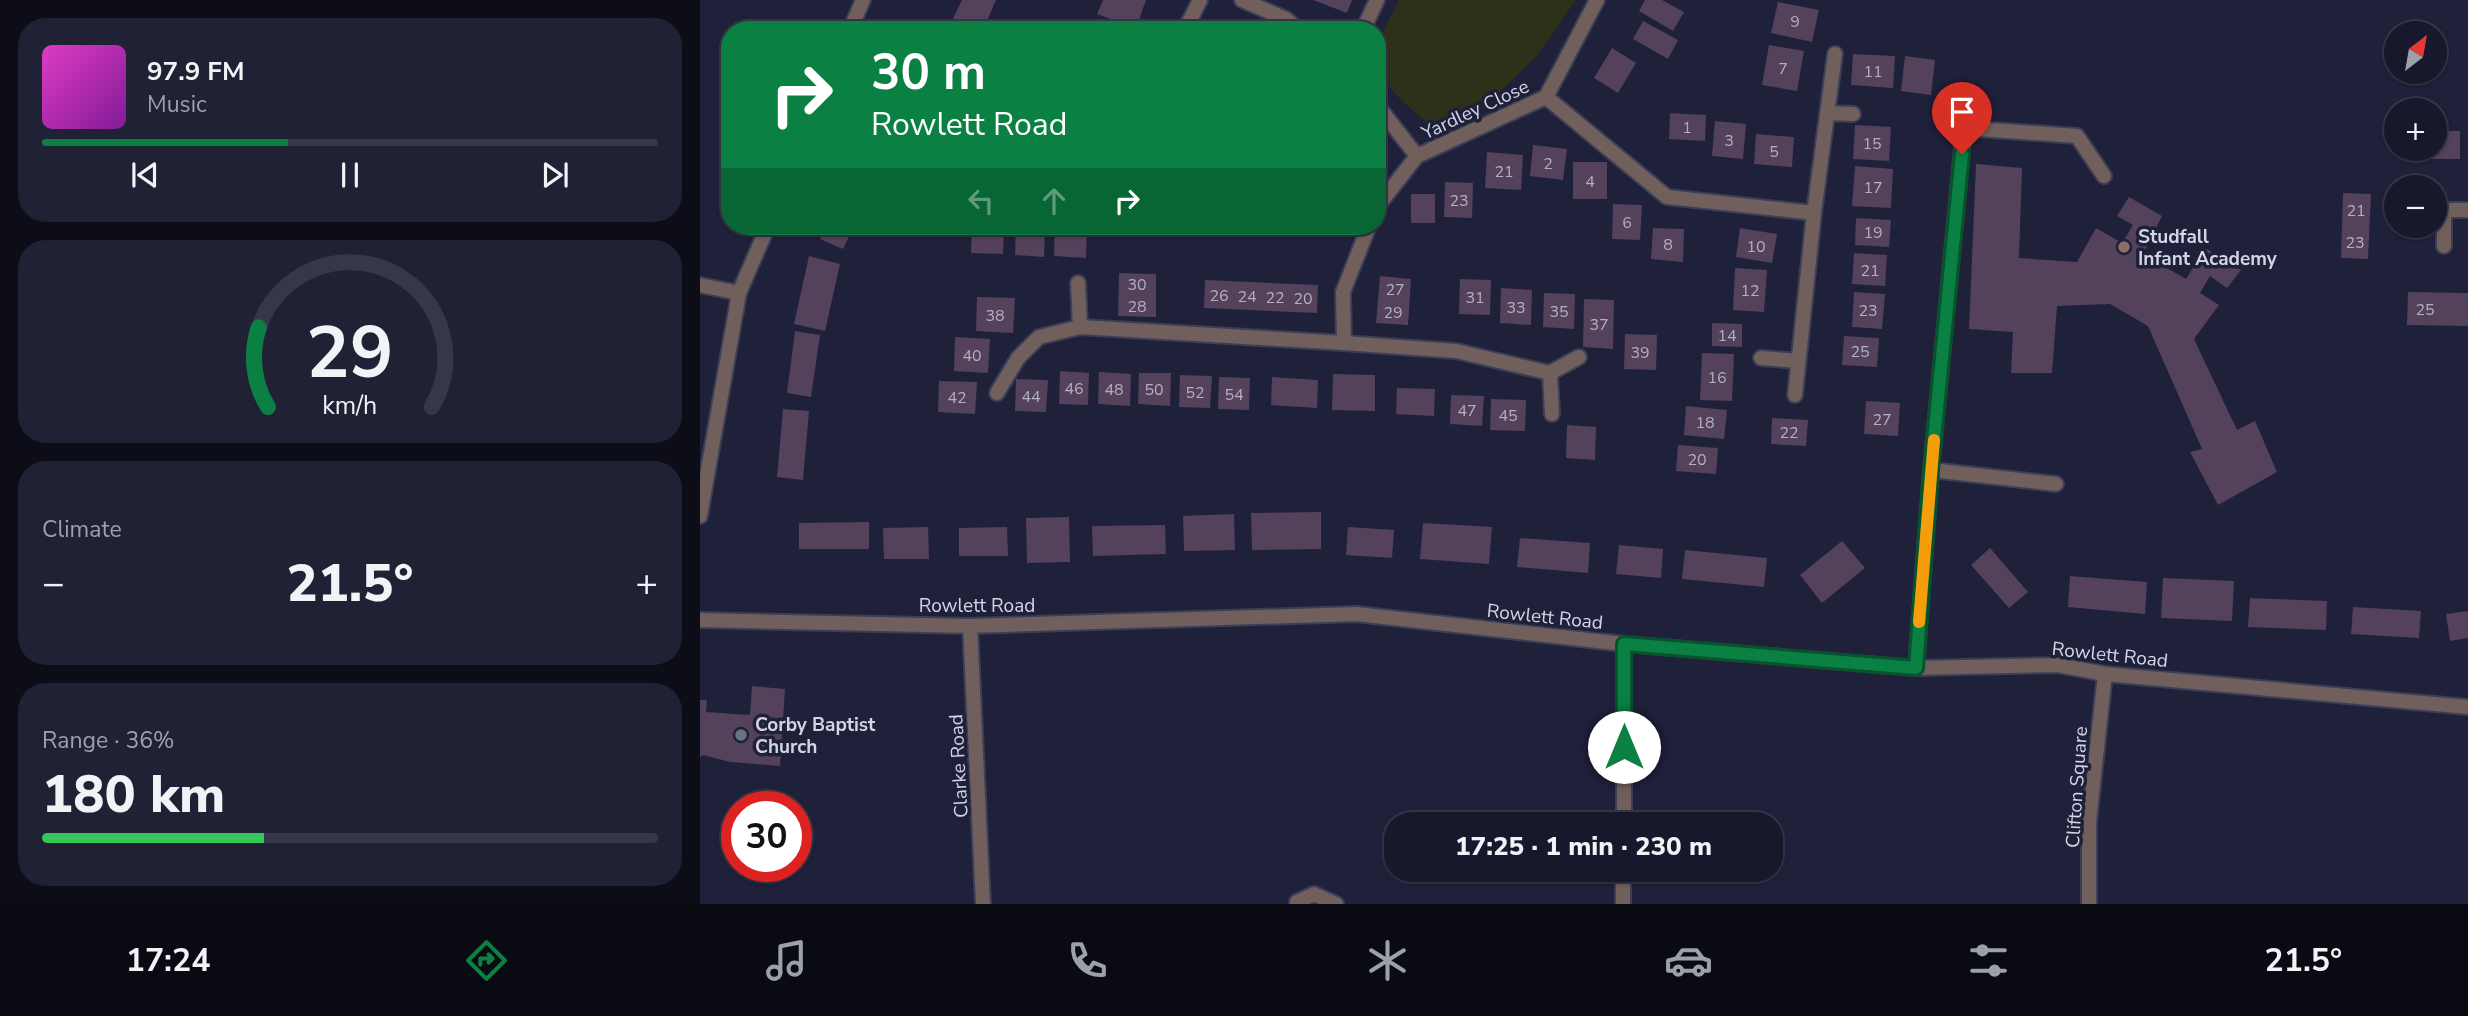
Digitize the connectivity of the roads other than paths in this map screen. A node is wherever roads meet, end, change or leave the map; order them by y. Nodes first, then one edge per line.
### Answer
1 (862, 0) edge
2 (1200, 0) edge
3 (1242, 0) edge
4 (1377, 0) edge
5 (1597, 0) edge
6 (854, 21) edge
7 (1190, 21) edge
8 (1288, 21) edge
9 (1367, 21) edge
10 (1835, 54) dead end
11 (1546, 97) junction
12 (1827, 113) junction
13 (1853, 114) dead end
14 (1386, 116) edge
15 (1417, 156) junction
16 (2104, 176) dead end
17 (1386, 196) edge
18 (2447, 210) edge
19 (2468, 210) edge
20 (1814, 213) junction
21 (764, 235) edge
22 (1365, 235) edge
23 (2443, 238) edge
24 (2444, 246) dead end
25 (1078, 283) dead end
26 (700, 285) edge
27 (739, 293) junction
28 (1080, 327) junction
29 (1344, 343) junction
30 (1579, 357) dead end
31 (1761, 358) dead end
32 (1798, 361) junction
33 (1550, 373) junction
34 (996, 393) dead end
35 (1795, 395) dead end
36 (1552, 414) dead end
37 (1931, 470) junction
38 (2056, 484) dead end
39 (700, 516) edge
40 (700, 620) edge
41 (970, 626) junction
42 (1624, 644) junction
43 (1916, 668) junction
44 (2105, 674) junction
45 (2468, 707) edge
46 (1623, 812) edge
47 (1623, 882) edge
48 (983, 904) edge
49 (1297, 904) edge
50 (1336, 904) edge
51 (1623, 904) edge
52 (2090, 904) edge

1 - 6 street
2 - 7 street
3 - 8 street
4 - 9 street
5 - 11 street, Yardley Close
10 - 12 street
11 - 15 street, Yardley Close
11 - 20 street
12 - 13 street
12 - 20 street
14 - 15 street
15 - 17 street, Yardley Close
16 - 37 street
18 - 19 street
20 - 32 street
21 - 27 street
22 - 29 street
23 - 24 street
25 - 28 street
26 - 27 street
27 - 39 street
28 - 29 street
28 - 34 street
29 - 33 street
30 - 33 street
31 - 32 street
32 - 35 street
33 - 36 street
37 - 38 street
37 - 43 street
40 - 41 street, Rowlett Road
41 - 42 street, Rowlett Road
41 - 48 street, Clarke Road
42 - 43 street, Rowlett Road
42 - 46 street
43 - 44 street, Rowlett Road
44 - 45 street, Rowlett Road
44 - 52 street, Clifton Square
47 - 51 street
49 - 50 street

